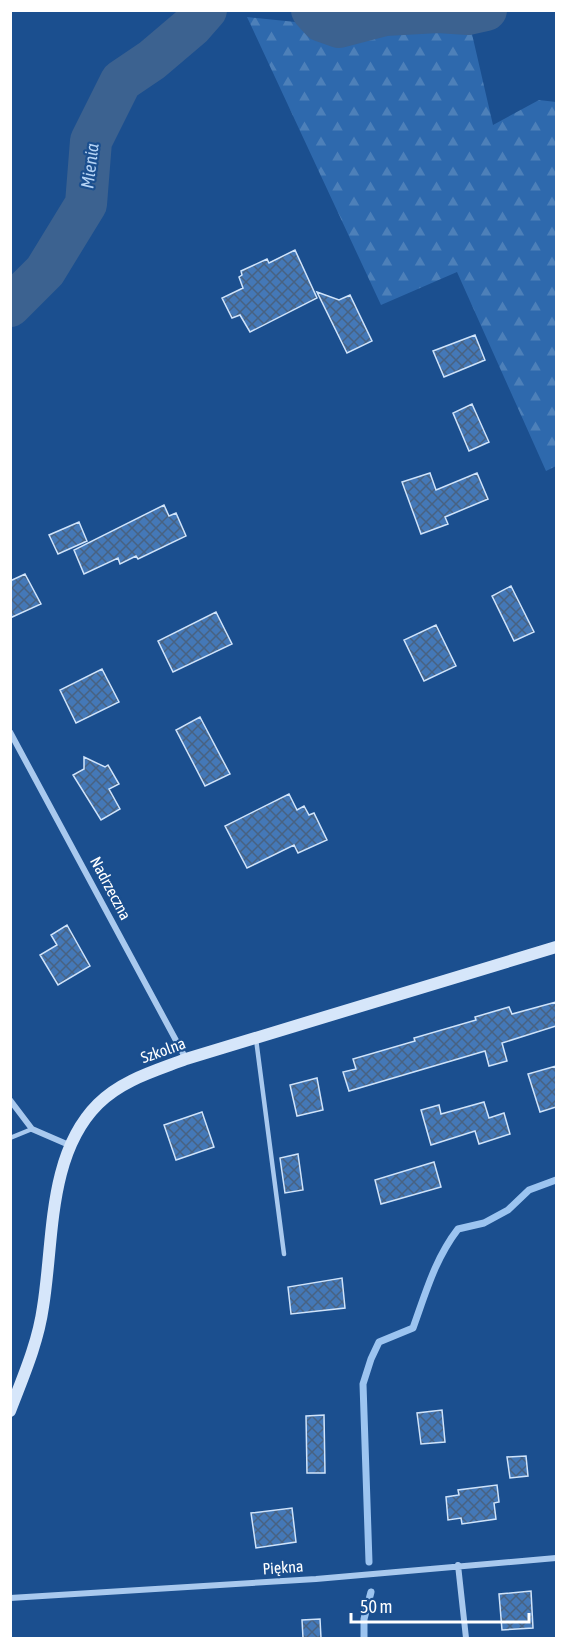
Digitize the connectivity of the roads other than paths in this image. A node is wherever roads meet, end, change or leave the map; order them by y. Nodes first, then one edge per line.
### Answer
1 (10, 732) edge
2 (556, 947) edge
3 (256, 1039) junction
4 (186, 1059) junction
5 (10, 1100) edge
6 (32, 1129) junction
7 (10, 1138) edge
8 (69, 1145) junction
9 (284, 1254) dead end
10 (10, 1411) edge
11 (556, 1558) edge
12 (458, 1566) junction
13 (10, 1598) edge
14 (466, 1638) edge

1 - 4 street, Nadrzeczna
2 - 3 street, Szkolna
3 - 4 street, Szkolna
3 - 9 lane
4 - 8 street, Szkolna
5 - 6 street
6 - 7 lane
6 - 8 street
8 - 10 street, Szkolna
11 - 12 street, Piękna
12 - 13 street, Piękna
12 - 14 street

